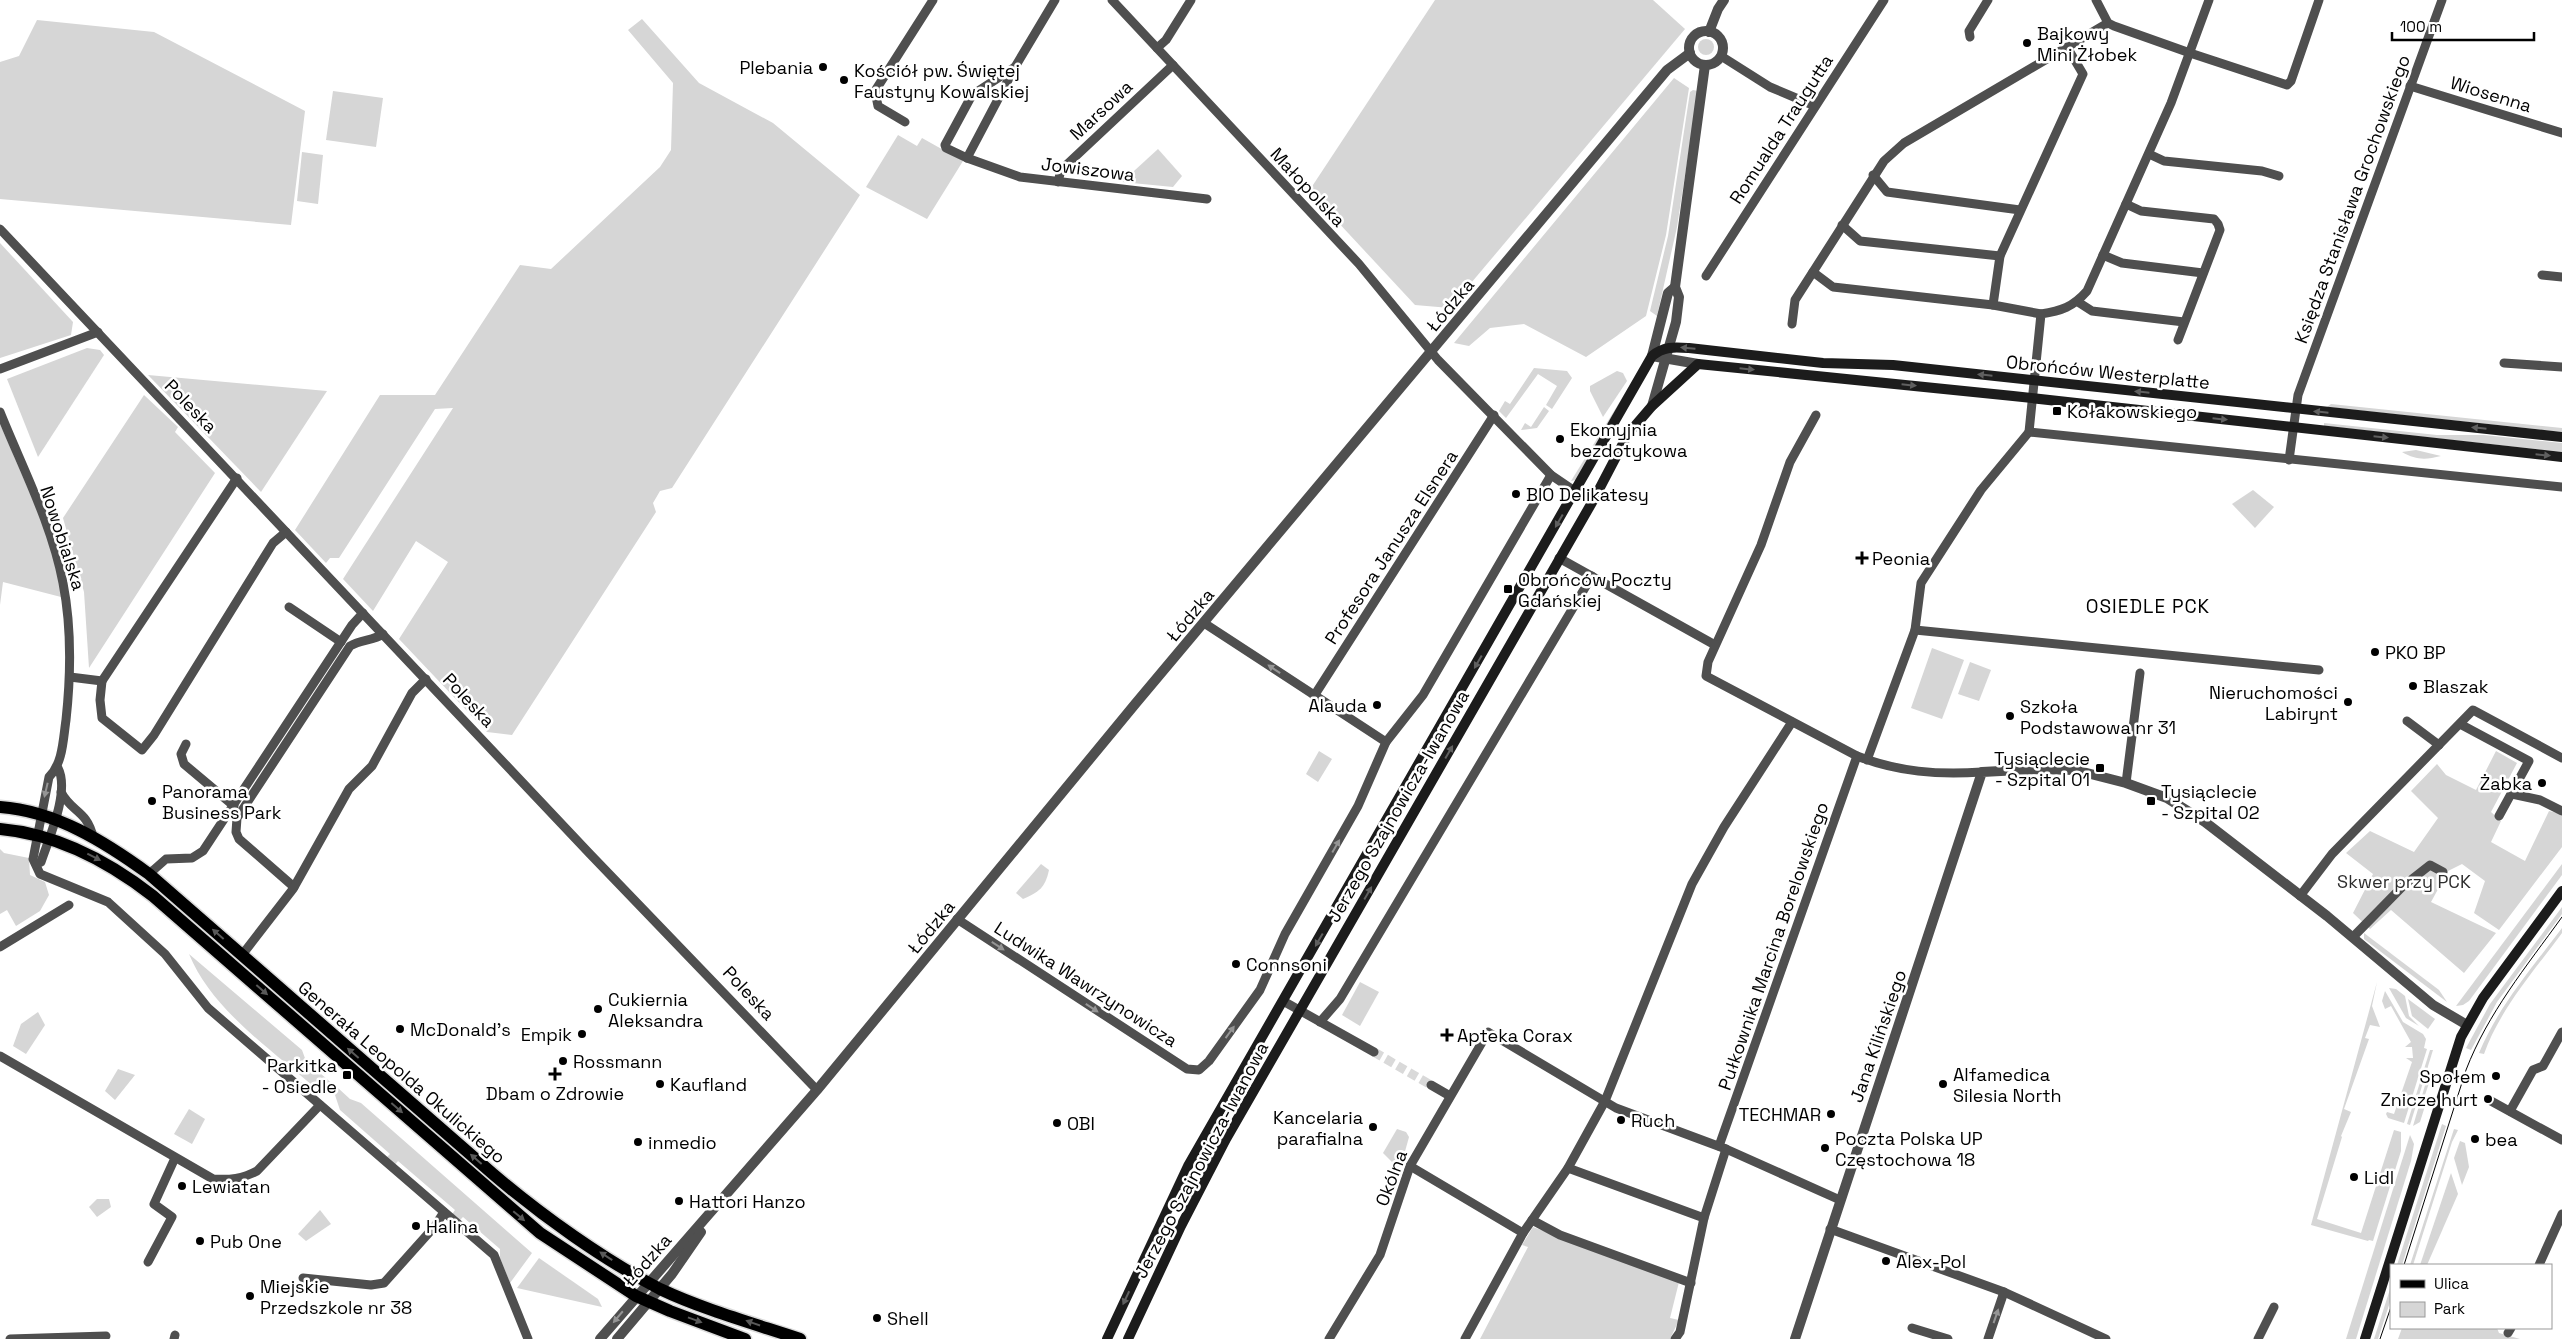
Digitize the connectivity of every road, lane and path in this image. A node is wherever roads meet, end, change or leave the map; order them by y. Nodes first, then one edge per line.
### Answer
1 (933, 0) edge
2 (1054, 0) edge
3 (1112, 0) edge
4 (1191, 0) edge
5 (1724, 0) edge
6 (1884, 0) edge
7 (1988, 0) edge
8 (2209, 0) edge
9 (2319, 0) edge
10 (2442, 0) edge
11 (2100, 1) edge
12 (2108, 23) junction
13 (1709, 32) junction
14 (1970, 37) dead end
15 (2067, 47) junction
16 (1157, 48) junction
17 (1690, 53) junction
18 (2190, 53) junction
19 (1721, 56) junction
20 (1173, 65) junction
21 (1706, 65) junction
22 (1015, 67) junction
23 (2410, 86) junction
24 (1815, 106) junction
25 (905, 122) dead end
26 (2562, 133) edge
27 (2149, 154) junction
28 (967, 158) junction
29 (1873, 174) junction
30 (2279, 176) dead end
31 (1058, 182) junction
32 (1207, 199) dead end
33 (2126, 204) junction
34 (2020, 210) junction
35 (1842, 225) junction
36 (0, 228) edge
37 (2103, 255) junction
38 (2000, 256) junction
39 (1813, 272) junction
40 (2203, 273) junction
41 (2542, 274) dead end
42 (1706, 276) dead end
43 (2562, 277) edge
44 (1675, 287) junction
45 (2078, 302) junction
46 (1993, 305) junction
47 (2041, 314) junction
48 (2184, 322) junction
49 (1792, 324) dead end
50 (98, 332) junction
51 (2178, 340) dead end
52 (1668, 347) junction
53 (1432, 352) junction
54 (1652, 356) junction
55 (1665, 358) junction
56 (2504, 363) dead end
57 (1698, 364) junction
58 (2562, 367) edge
59 (0, 369) edge
60 (2034, 380) junction
61 (2032, 398) junction
62 (1652, 406) junction
63 (2295, 409) junction
64 (0, 412) edge
65 (1494, 415) junction
66 (1816, 415) dead end
67 (2294, 427) junction
68 (2029, 432) junction
69 (2562, 437) edge
70 (2562, 457) edge
71 (2289, 460) junction
72 (1551, 475) junction
73 (237, 478) junction
74 (2562, 487) edge
75 (1576, 492) junction
76 (286, 532) junction
77 (1560, 558) junction
78 (1592, 576) junction
79 (288, 607) dead end
80 (363, 612) junction
81 (1204, 623) junction
82 (1915, 630) junction
83 (383, 634) junction
84 (341, 642) junction
85 (1715, 645) junction
86 (2319, 670) dead end
87 (2140, 673) dead end
88 (70, 677) junction
89 (426, 679) junction
90 (102, 681) junction
91 (1314, 696) junction
92 (2407, 721) dead end
93 (1792, 722) junction
94 (2460, 724) junction
95 (1386, 742) junction
96 (186, 744) dead end
97 (2439, 745) junction
98 (1857, 756) junction
99 (2562, 758) edge
100 (1867, 760) junction
101 (58, 768) junction
102 (1982, 772) junction
103 (2126, 783) junction
104 (61, 792) junction
105 (2512, 794) junction
106 (234, 806) junction
107 (0, 807) edge
108 (2562, 812) edge
109 (41, 816) junction
110 (2499, 816) dead end
111 (54, 821) junction
112 (0, 829) edge
113 (43, 837) junction
114 (93, 837) junction
115 (2443, 872) dead end
116 (149, 874) junction
117 (294, 887) junction
118 (2562, 891) edge
119 (2300, 896) junction
120 (69, 905) dead end
121 (957, 920) junction
122 (2353, 937) junction
123 (0, 947) edge
124 (242, 955) junction
125 (1283, 1001) junction
126 (1300, 1010) junction
127 (1320, 1022) junction
128 (2467, 1025) junction
129 (2562, 1032) edge
130 (1374, 1052) tunnel mouth
131 (0, 1056) edge
132 (1199, 1070) joint
133 (1431, 1086) tunnel mouth
134 (818, 1090) junction
135 (1450, 1096) junction
136 (1605, 1101) junction
137 (2491, 1101) dead end
138 (320, 1105) junction
139 (2510, 1111) junction
140 (2562, 1140) edge
141 (1722, 1148) junction
142 (175, 1158) junction
143 (1410, 1166) junction
144 (1568, 1168) junction
145 (1840, 1200) junction
146 (719, 1204) junction
147 (444, 1212) junction
148 (2562, 1214) edge
149 (1704, 1218) junction
150 (1532, 1220) junction
151 (1830, 1229) junction
152 (1523, 1233) junction
153 (148, 1262) dead end
154 (2539, 1264) edge
155 (303, 1278) dead end
156 (648, 1282) junction
157 (1691, 1283) junction
158 (660, 1289) junction
159 (2004, 1292) junction
160 (636, 1296) junction
161 (650, 1302) junction
162 (2274, 1307) dead end
163 (1912, 1328) dead end
164 (106, 1336) dead end
165 (10, 1339) edge
166 (528, 1339) edge
167 (600, 1339) edge
168 (617, 1339) edge
169 (745, 1339) edge
170 (800, 1339) edge
171 (1107, 1339) edge
172 (1128, 1339) edge
173 (1330, 1339) edge
174 (1465, 1339) edge
175 (1675, 1339) edge
176 (1795, 1339) edge
177 (1948, 1339) edge
178 (1988, 1339) edge
179 (2106, 1339) edge
180 (2258, 1339) edge
181 (2365, 1339) edge

1 - 25 street
2 - 22 street
3 - 16 street, Małopolska
4 - 16 street
5 - 13 street
6 - 24 street, Romualda Traugutta
7 - 14 street
8 - 18 street
9 - 18 street
10 - 23 street, Księdza Stanisława Grochowskiego
11 - 12 street
12 - 15 street
12 - 18 street
13 - 17 street
13 - 19 street
15 - 29 street
15 - 34 street
16 - 20 street, Małopolska
17 - 21 street
17 - 53 street, Łódzka
18 - 27 street
19 - 21 street
19 - 24 street
20 - 31 street, Marsowa
20 - 53 street, Małopolska
21 - 44 street, Jerzego Szajnowicza-Iwanowa
22 - 28 street
22 - 28 street, Jowiszowa
23 - 26 street, Wiosenna
23 - 63 street, Księdza Stanisława Grochowskiego
24 - 42 street, Romualda Traugutta
27 - 30 street
27 - 33 street
28 - 31 street, Jowiszowa
29 - 34 street
29 - 35 street
31 - 32 street, Jowiszowa
33 - 37 street
33 - 40 street
34 - 38 street
35 - 38 street
35 - 39 street
36 - 50 street, Poleska
37 - 40 street
37 - 45 street
38 - 46 street
39 - 46 street
39 - 49 street
40 - 48 street
41 - 43 street
44 - 52 street, Jerzego Szajnowicza-Iwanowa
44 - 54 street, Jerzego Szajnowicza-Iwanowa
45 - 47 street
45 - 48 street
46 - 47 street
47 - 60 street
48 - 51 street
50 - 59 street
50 - 73 street, Poleska
52 - 54 main road
52 - 55 street, Jerzego Szajnowicza-Iwanowa
60 -> 52 main road, Obrońców Westerplatte
53 - 65 street, Małopolska
53 - 81 street, Łódzka
54 - 55 street, Obrońców Westerplatte
54 - 75 main road, Jerzego Szajnowicza-Iwanowa
55 - 57 street, Obrońców Westerplatte
55 - 62 street, Jerzego Szajnowicza-Iwanowa
56 - 58 street
57 -> 61 main road, Obrońców Westerplatte
57 - 62 main road
60 - 61 street
63 -> 60 main road, Obrońców Westerplatte
61 -> 67 main road, Obrońców Westerplatte
61 - 68 street
62 - 77 main road, Jerzego Szajnowicza-Iwanowa
63 - 67 street, Księdza Stanisława Grochowskiego
69 -> 63 main road, Obrońców Westerplatte
64 - 88 street, Nowobialska
65 - 72 street, Małopolska
65 - 91 street, Profesora Janusza Elsnera
66 - 85 street
67 -> 70 main road, Obrońców Westerplatte
67 - 71 street, Księdza Stanisława Grochowskiego
68 - 71 street
68 - 82 street
71 - 74 street
72 - 75 street, Małopolska
72 - 95 street, Jerzego Szajnowicza-Iwanowa
73 - 76 street, Poleska
73 - 90 street
75 -> 125 main road, Jerzego Szajnowicza-Iwanowa
76 - 80 street, Poleska
76 - 90 street
77 - 78 street
126 -> 77 main road, Jerzego Szajnowicza-Iwanowa
78 - 85 street
78 - 127 street
79 - 84 street
80 - 83 street, Poleska
80 - 84 street
91 -> 81 street
81 - 121 street, Łódzka
82 - 86 street
82 - 100 street
83 - 89 street, Poleska
83 - 117 street
84 - 106 street
85 - 93 street
87 - 103 street
88 - 90 street
88 - 101 street, Nowobialska
89 - 117 street
89 - 134 street, Poleska
91 - 95 street
92 - 97 street
93 - 98 street
93 - 136 street
94 - 97 street
94 - 99 street
94 - 105 street
132 -> 95 street, Jerzego Szajnowicza-Iwanowa
96 - 106 street
97 - 119 street
98 - 100 street
98 - 141 street, Pułkownika Marcina Borelowskiego
100 - 102 street
101 - 104 street, Nowobialska
101 -> 109 street, Nowobialska
102 - 103 street
102 - 145 street, Jana Kilińskiego
103 - 119 street
104 - 111 street, Nowobialska
104 - 114 street
105 - 108 street
105 - 110 street
106 - 116 street
107 - 109 main road, Generała Leopolda Okulickiego
109 - 111 main road, Generała Leopolda Okulickiego
109 - 113 street, Nowobialska
111 - 113 street, Nowobialska
111 - 114 main road, Generała Leopolda Okulickiego
112 - 113 main road, Generała Leopolda Okulickiego
113 - 138 street
113 -> 160 main road, Generała Leopolda Okulickiego
114 - 116 main road, Generała Leopolda Okulickiego
115 - 122 street
124 -> 116 main road, Generała Leopolda Okulickiego
117 - 124 street
118 - 128 main road
119 - 122 street
120 - 123 street
121 -> 132 street, Ludwika Wawrzynowicza
121 - 134 street, Łódzka
122 - 128 street
156 -> 124 main road, Generała Leopolda Okulickiego
125 - 126 street
125 -> 171 main road, Jerzego Szajnowicza-Iwanowa
126 - 127 street
126 - 172 main road, Jerzego Szajnowicza-Iwanowa
127 - 130 street
128 - 181 main road
129 - 139 street
131 - 142 street
133 - 135 street
134 - 146 street, Łódzka
135 - 136 street, Okólna
135 - 143 street, Okólna
136 - 141 street
136 - 144 street
137 - 139 street
138 - 142 street
138 - 147 street
139 - 140 street
141 - 145 street
141 - 149 street, Pułkownika Marcina Borelowskiego
142 - 153 street
143 - 152 street
143 - 173 street, Okólna
144 - 149 street
144 - 150 street
145 - 151 street, Jana Kilińskiego
146 - 156 street, Łódzka
146 - 158 street, Łódzka
147 - 155 street
147 - 166 street
148 - 154 street
149 - 157 street, Pułkownika Marcina Borelowskiego
150 - 152 street
150 - 157 street
151 - 159 street
151 - 176 street, Jana Kilińskiego
152 - 174 street
156 - 158 main road, Generała Leopolda Okulickiego
156 - 160 street, Łódzka
157 - 175 street, Pułkownika Marcina Borelowskiego
158 - 161 street, Łódzka
170 -> 158 main road, Generała Leopolda Okulickiego
178 -> 159 street
159 - 179 street
160 - 161 main road, Generała Leopolda Okulickiego
160 -> 167 street, Łódzka
161 - 168 street, Łódzka
161 -> 169 main road, Generała Leopolda Okulickiego
162 - 180 street
163 - 177 street
164 - 165 street

